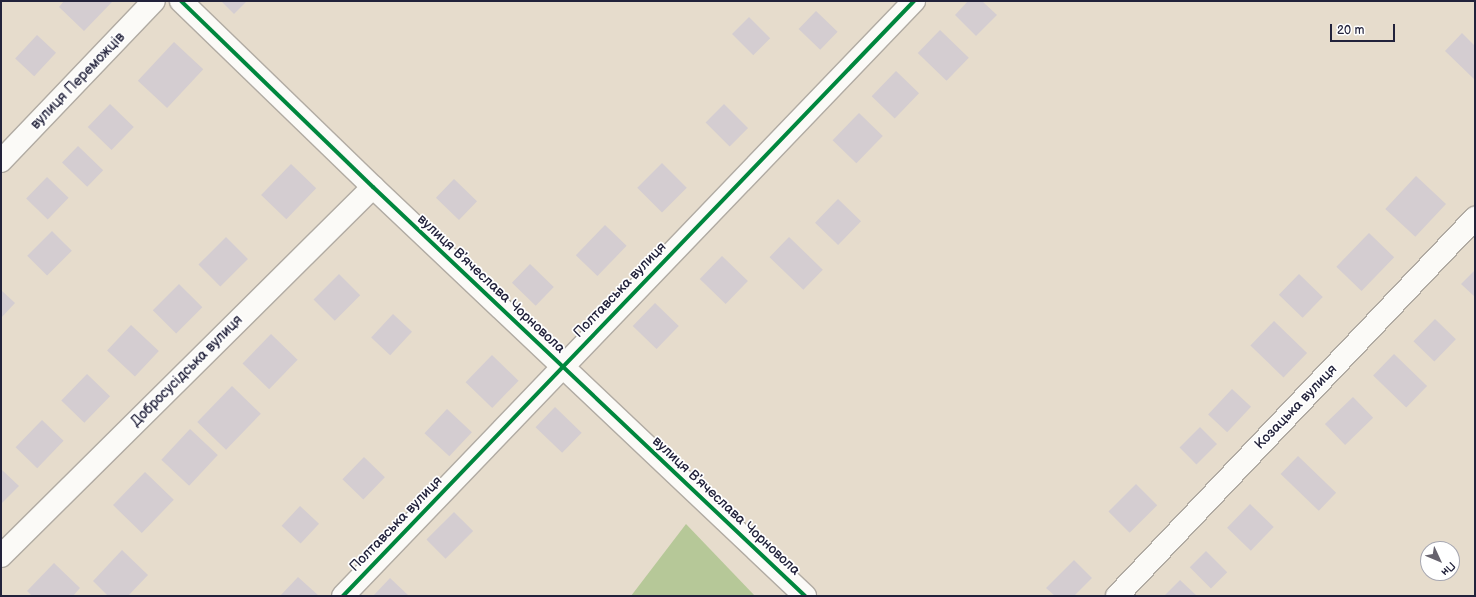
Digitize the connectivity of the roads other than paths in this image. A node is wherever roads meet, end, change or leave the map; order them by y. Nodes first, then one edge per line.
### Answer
1 (154, 1) edge
2 (181, 1) edge
3 (914, 1) edge
4 (1, 161) edge
5 (373, 187) junction
6 (1475, 218) edge
7 (562, 366) junction
8 (1, 556) edge
9 (343, 596) edge
10 (806, 596) edge
11 (1117, 596) edge

1 - 4 street, вулиця Переможців
2 - 5 street, вулиця Вʼячеслава Чорновола
3 - 7 street, Полтавська вулиця
5 - 7 street, вулиця Вʼячеслава Чорновола
5 - 8 street, Добросусідська вулиця
6 - 11 street, Козацька вулиця
7 - 9 street, Полтавська вулиця
7 - 10 street, вулиця Вʼячеслава Чорновола

